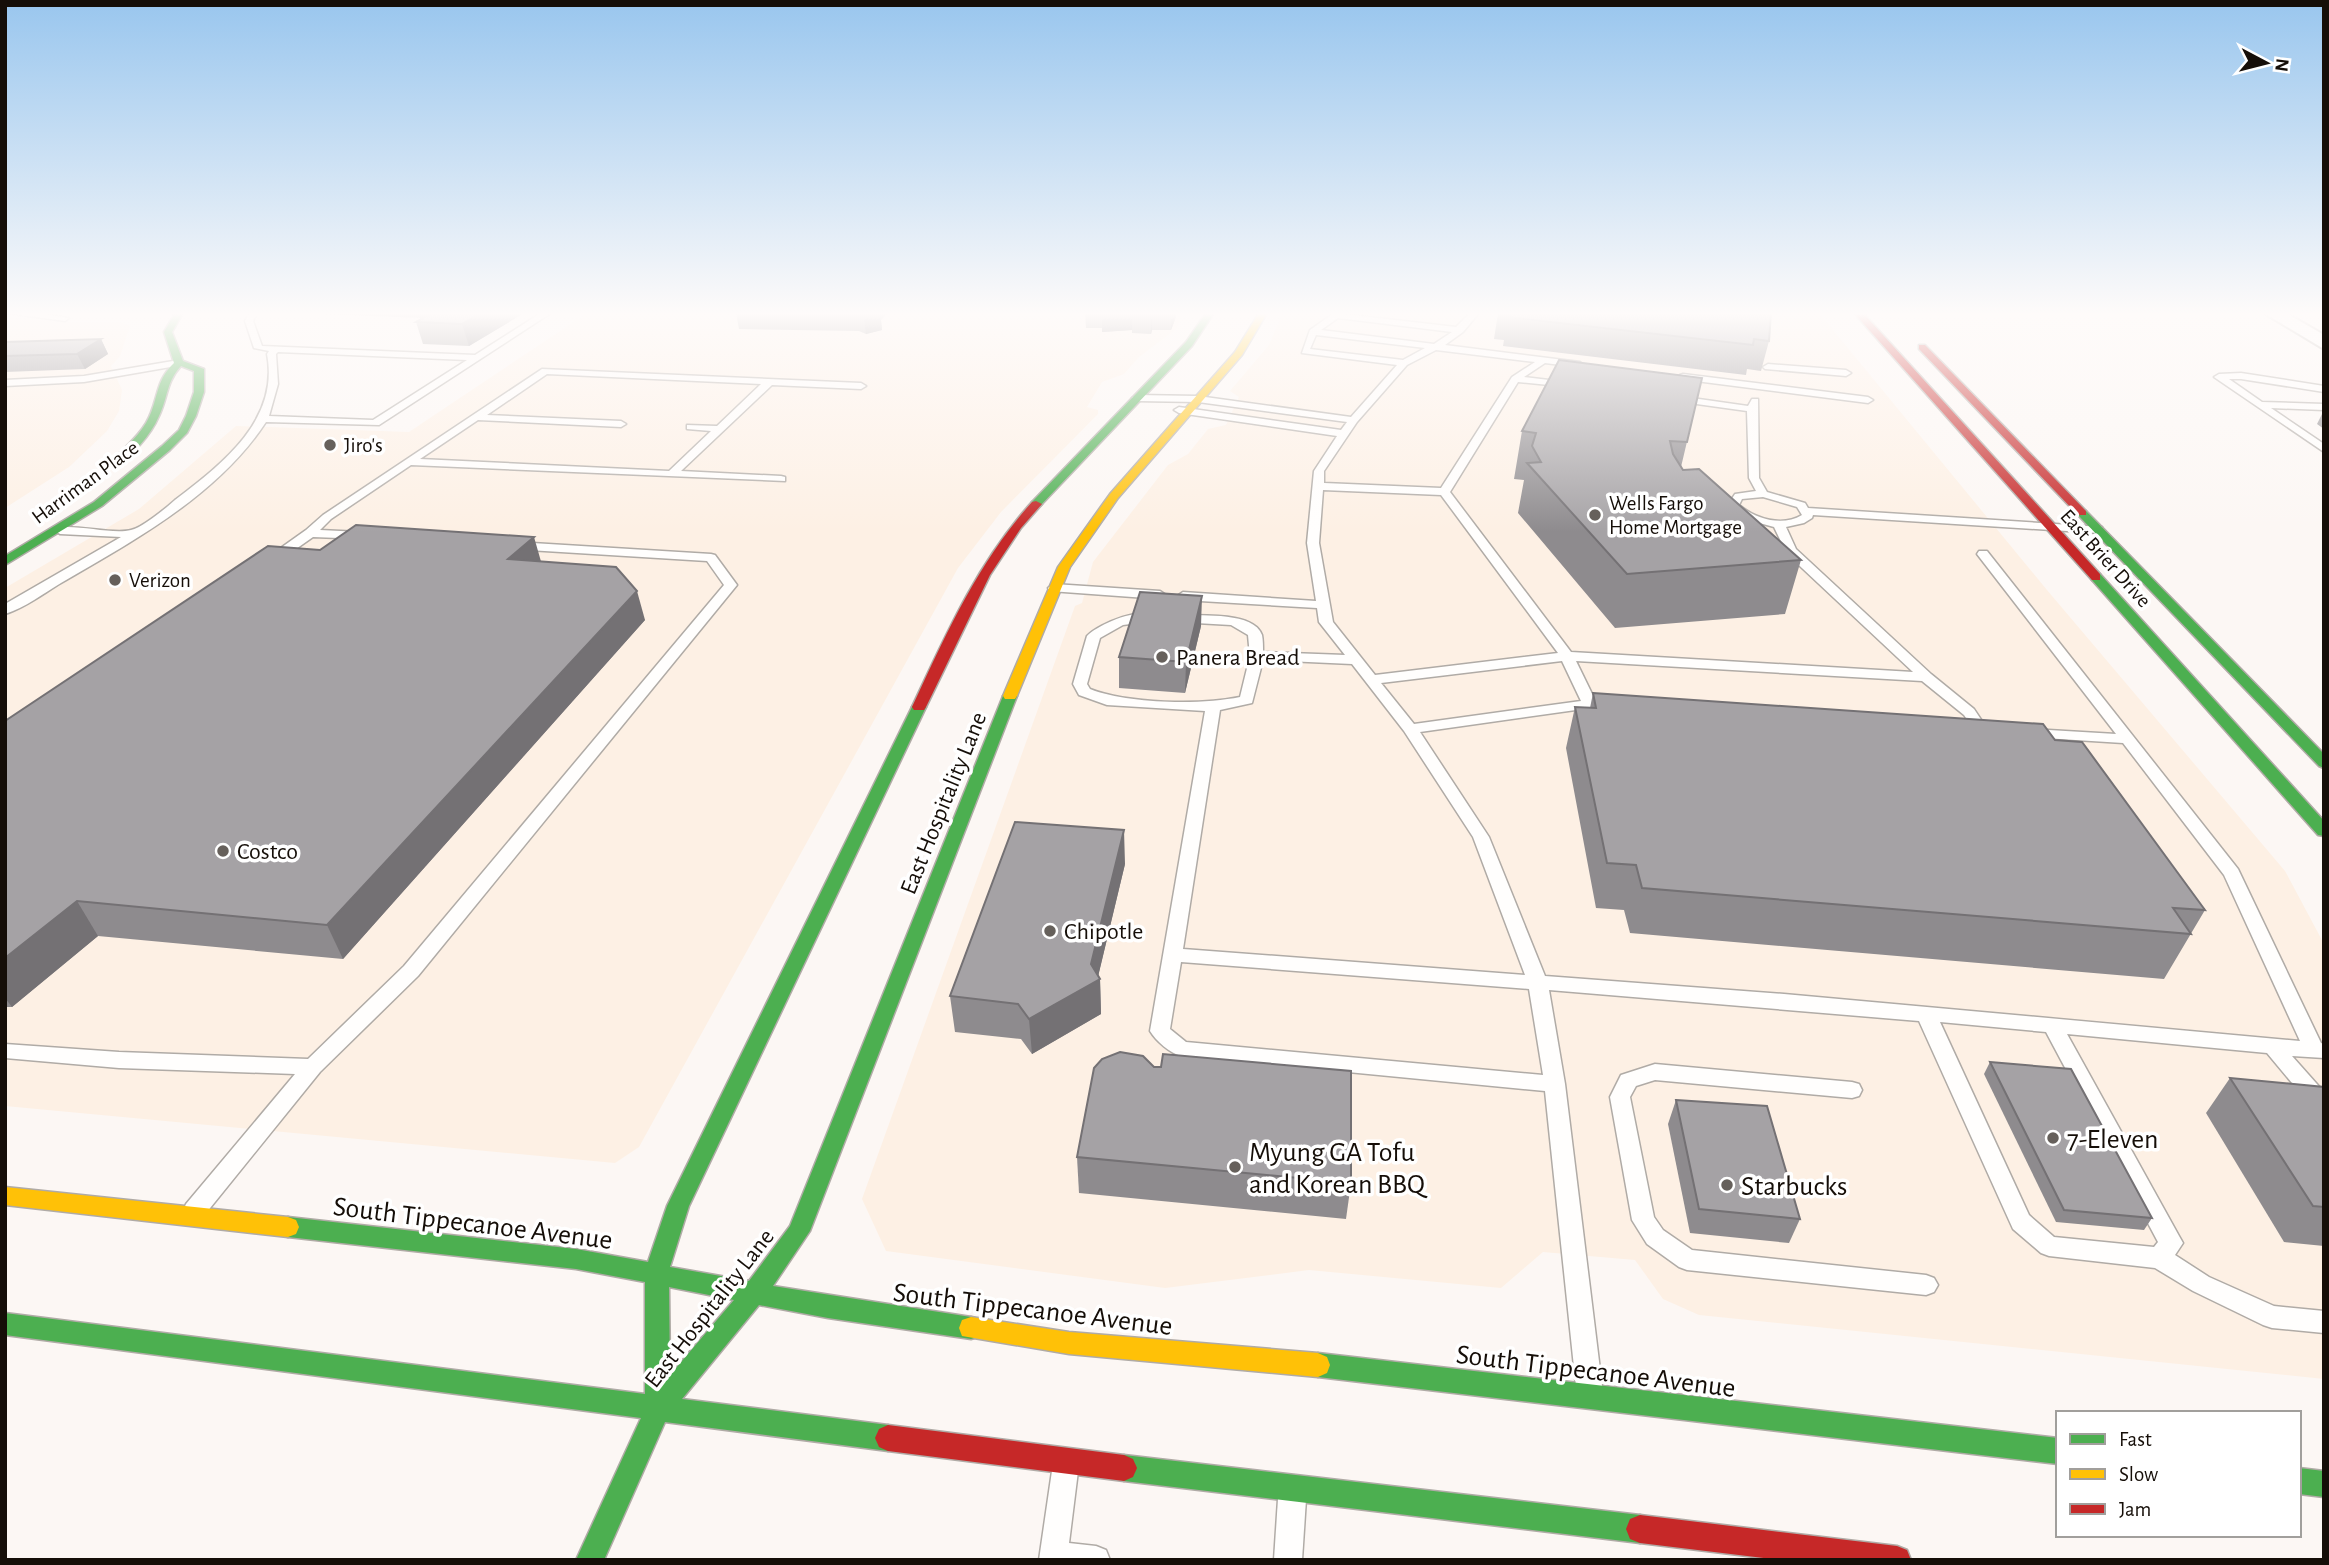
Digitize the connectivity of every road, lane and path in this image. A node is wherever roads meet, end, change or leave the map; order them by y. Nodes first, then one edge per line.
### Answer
1 (162, 386) edge
2 (199, 386) edge
3 (272, 386) edge
4 (433, 386) edge
5 (523, 386) edge
6 (765, 386) edge
7 (1149, 386) edge
8 (1210, 386) edge
9 (1384, 386) edge
10 (1511, 386) edge
11 (1573, 386) edge
12 (1753, 386) edge
13 (1923, 386) edge
14 (1959, 386) edge
15 (2232, 386) edge
16 (2305, 386) edge
17 (1581, 387) edge
18 (1761, 387) junction
19 (2324, 389) edge
20 (1660, 397) edge
21 (1137, 398) junction
22 (1868, 400) dead end
23 (2259, 405) junction
24 (1193, 406) junction
25 (2324, 407) edge
26 (1752, 409) junction
27 (476, 417) junction
28 (263, 419) junction
29 (621, 424) dead end
30 (691, 427) dead end
31 (1349, 427) junction
32 (719, 429) junction
33 (2324, 449) edge
34 (409, 462) junction
35 (672, 474) junction
36 (97, 478) dead end
37 (781, 479) dead end
38 (1318, 486) junction
39 (1444, 492) junction
40 (1763, 494) junction
41 (1808, 511) junction
42 (1778, 524) junction
43 (2049, 526) junction
44 (2098, 529) junction
45 (60, 530) junction
46 (310, 533) junction
47 (131, 534) junction
48 (374, 537) edge
49 (508, 545) edge
50 (1983, 554) dead end
51 (5, 561) edge
52 (265, 564) edge
53 (1054, 588) junction
54 (1324, 605) junction
55 (5, 610) edge
56 (1257, 656) junction
57 (1567, 656) junction
58 (1357, 660) junction
59 (1926, 677) junction
60 (1373, 680) junction
61 (1590, 704) junction
62 (1213, 706) junction
63 (1630, 707) edge
64 (1954, 728) edge
65 (1410, 729) junction
66 (2015, 732) edge
67 (2126, 739) junction
68 (2324, 763) edge
69 (2324, 831) edge
70 (1172, 955) junction
71 (1538, 983) junction
72 (1926, 1014) junction
73 (2052, 1025) junction
74 (2272, 1045) junction
75 (2318, 1049) edge
76 (5, 1051) edge
77 (313, 1067) junction
78 (1555, 1084) junction
79 (1852, 1090) dead end
80 (2324, 1107) edge
81 (5, 1196) edge
82 (191, 1216) junction
83 (2159, 1258) junction
84 (657, 1272) junction
85 (1926, 1285) dead end
86 (755, 1292) junction
87 (2324, 1322) edge
88 (5, 1324) edge
89 (1590, 1395) junction
90 (658, 1409) junction
91 (2056, 1451) edge
92 (1066, 1461) junction
93 (2301, 1481) edge
94 (2324, 1484) edge
95 (1293, 1489) junction
96 (1654, 1545) edge
97 (1053, 1557) edge
98 (590, 1560) edge
99 (1096, 1560) edge
100 (1288, 1560) edge
101 (1897, 1560) edge

1 - 36 main road, Harriman Place
2 - 45 main road, Harriman Place
3 - 28 lane
4 - 28 lane
5 - 27 lane
6 - 32 lane
7 - 21 main road, East Hospitality Lane
8 - 24 main road, East Hospitality Lane
9 - 31 lane
10 - 39 lane
11 - 17 lane
12 - 18 lane
13 - 43 main road, East Brier Drive
14 - 44 main road, East Brier Drive
15 - 23 lane
16 - 19 lane
18 - 22 lane
18 - 26 lane
20 - 26 lane
21 - 24 lane
21 - 24 lane
21 - 84 main road, East Hospitality Lane
23 - 25 lane
23 - 33 lane
24 - 31 lane
24 - 31 lane
24 - 53 main road, East Hospitality Lane
26 - 40 lane
27 - 29 lane
27 - 34 lane
28 - 47 lane
30 - 32 lane
31 - 38 lane
32 - 35 lane
34 - 35 lane
34 - 46 lane
35 - 37 lane
38 - 39 lane
38 - 54 lane
39 - 57 lane
40 - 41 lane
40 - 42 lane
41 - 42 lane
41 - 43 lane
42 - 59 lane
43 - 44 lane
43 - 69 main road, East Brier Drive
44 - 68 main road, East Brier Drive
45 - 47 lane
45 - 51 main road, Harriman Place
46 - 48 lane
46 - 52 lane
47 - 55 lane
49 - 77 lane
50 - 67 lane
53 - 54 lane
53 - 86 main road, East Hospitality Lane
54 - 58 lane
56 - 58 lane
56 - 62 lane
56 - 62 lane
57 - 59 lane
57 - 60 lane
57 - 61 lane
58 - 60 lane
59 - 64 lane
60 - 65 lane
61 - 63 lane
61 - 65 lane
62 - 70 lane
65 - 71 lane
66 - 67 lane
67 - 75 lane
70 - 71 lane
70 - 78 lane
71 - 72 lane
71 - 78 lane
72 - 73 lane
72 - 83 lane
73 - 74 lane
73 - 83 lane
74 - 75 lane
74 - 80 lane
76 - 77 lane
77 - 82 lane
78 - 89 lane
79 - 85 lane
81 - 82 main road, South Tippecanoe Avenue
82 - 84 main road, South Tippecanoe Avenue
83 - 87 lane
84 - 86 main road, South Tippecanoe Avenue
84 - 90 main road, East Hospitality Lane
86 - 89 main road, South Tippecanoe Avenue
86 - 90 main road, East Hospitality Lane
88 - 90 main road
89 - 91 main road, South Tippecanoe Avenue
90 - 92 main road
90 - 98 main road
92 - 95 main road
92 - 97 lane
93 - 94 main road
95 - 96 main road
95 - 100 lane
96 - 101 main road
97 - 99 lane

